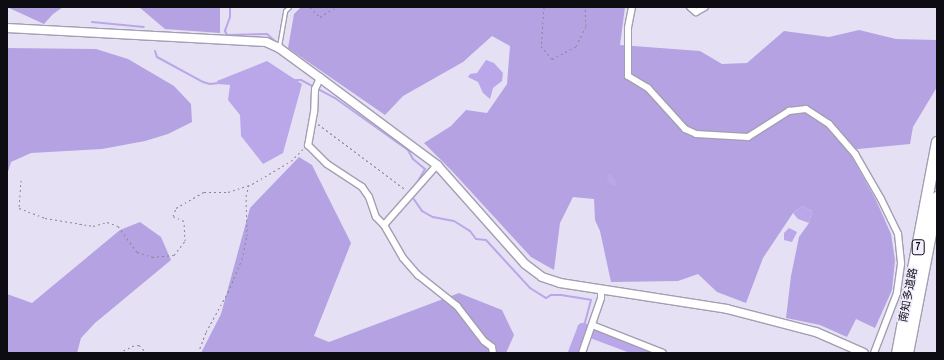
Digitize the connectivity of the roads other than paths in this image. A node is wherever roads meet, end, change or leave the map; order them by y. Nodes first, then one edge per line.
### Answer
1 (289, 7) edge
2 (632, 7) edge
3 (690, 7) edge
4 (704, 7) edge
5 (7, 28) edge
6 (279, 48) junction
7 (320, 78) junction
8 (937, 142) edge
9 (437, 165) junction
10 (937, 197) edge
11 (384, 225) junction
12 (601, 289) junction
13 (592, 326) junction
14 (493, 353) edge
15 (582, 353) edge
16 (663, 353) edge
17 (864, 353) edge
18 (874, 353) edge
19 (897, 353) edge
20 (907, 353) edge

1 - 6 lane
2 - 18 street
3 - 4 street
5 - 6 street
6 - 7 street
7 - 9 street
7 - 11 street
8 - 19 highway, 南知多道路 / 7
9 - 11 street
9 - 12 street
10 - 20 highway, 南知多道路 / 7
11 - 14 street
12 - 13 street
12 - 17 street
13 - 15 street
13 - 16 street

